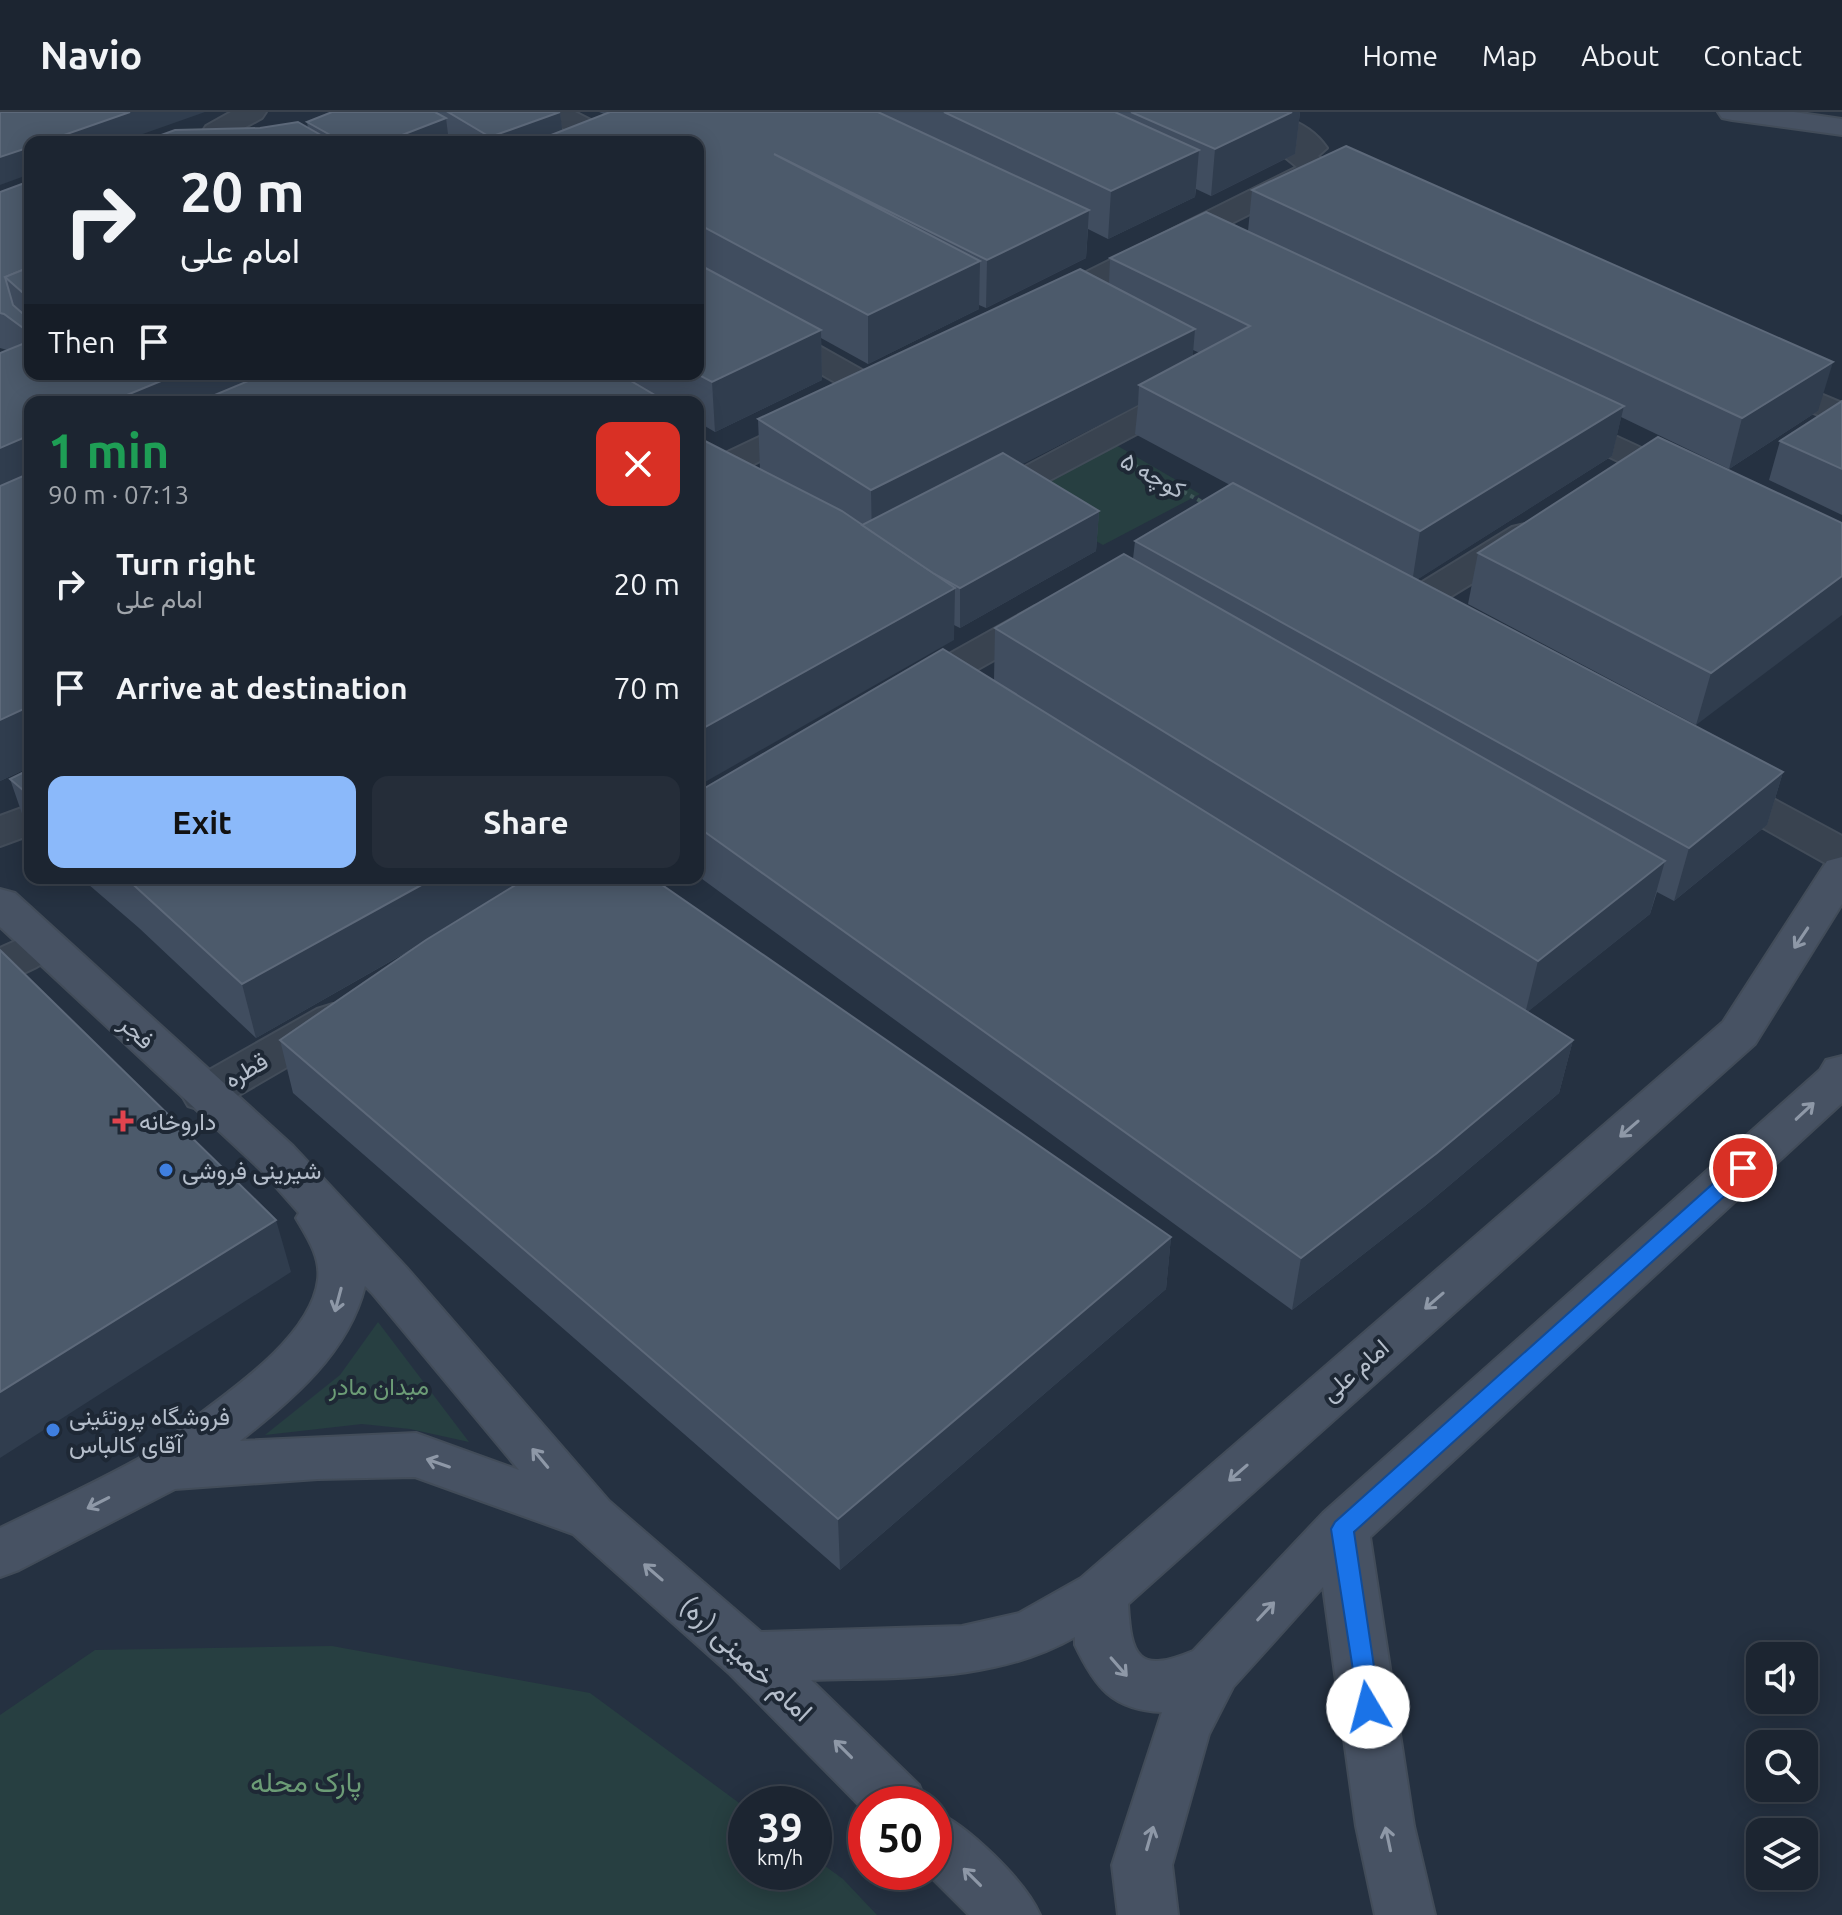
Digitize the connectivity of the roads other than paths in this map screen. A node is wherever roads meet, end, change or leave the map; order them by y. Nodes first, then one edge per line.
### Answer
1 (252, 112) edge
2 (553, 112) edge
3 (1247, 112) edge
4 (1732, 112) edge
5 (1842, 127) edge
6 (215, 136) edge
7 (600, 136) edge
8 (1195, 197) edge
9 (1231, 211) junction
10 (704, 295) edge
11 (1018, 319) edge
12 (1742, 370) edge
13 (1202, 371) edge
14 (1530, 406) edge
15 (1834, 424) edge
16 (711, 477) edge
17 (1709, 493) edge
18 (961, 513) edge
19 (1550, 519) edge
20 (1079, 597) edge
21 (1443, 634) edge
22 (943, 673) junction
23 (982, 699) edge
24 (888, 704) edge
25 (1691, 771) edge
26 (24, 821) edge
27 (0, 833) edge
28 (1842, 854) edge
29 (1842, 871) edge
30 (0, 903) edge
31 (42, 944) junction
32 (0, 966) edge
33 (365, 1001) edge
34 (1842, 1072) edge
35 (204, 1094) junction
36 (277, 1158) junction
37 (168, 1468) junction
38 (590, 1517) junction
39 (1342, 1529) junction
40 (0, 1554) edge
41 (1100, 1595) junction
42 (750, 1657) junction
43 (1213, 1669) junction
44 (880, 1786) edge
45 (952, 1857) edge
46 (1010, 1915) edge
47 (1148, 1915) edge
48 (1405, 1915) edge

1 - 6 street
2 - 7 street
3 - 9 street
4 - 5 main road
8 - 9 street
9 - 11 street
10 - 16 street
12 - 15 street
13 - 18 street
14 - 17 street
19 - 21 street
20 - 22 street
22 - 23 street
22 - 24 street
25 - 28 street
26 - 27 street
29 -> 41 main road, امام علی
30 - 31 main road, فجر
31 - 32 street
31 - 35 main road, فجر
33 - 35 street, قطره
39 -> 34 main road
35 - 36 main road, فجر
36 -> 37 main road
38 -> 36 main road
38 -> 37 main road
37 -> 40 main road
42 -> 38 main road, امام خمینی (ره)
43 -> 39 main road
48 -> 39 main road
41 - 42 main road, امام علی
41 -> 43 main road
44 -> 42 main road, امام خمینی (ره)
47 -> 43 main road
46 -> 45 main road

